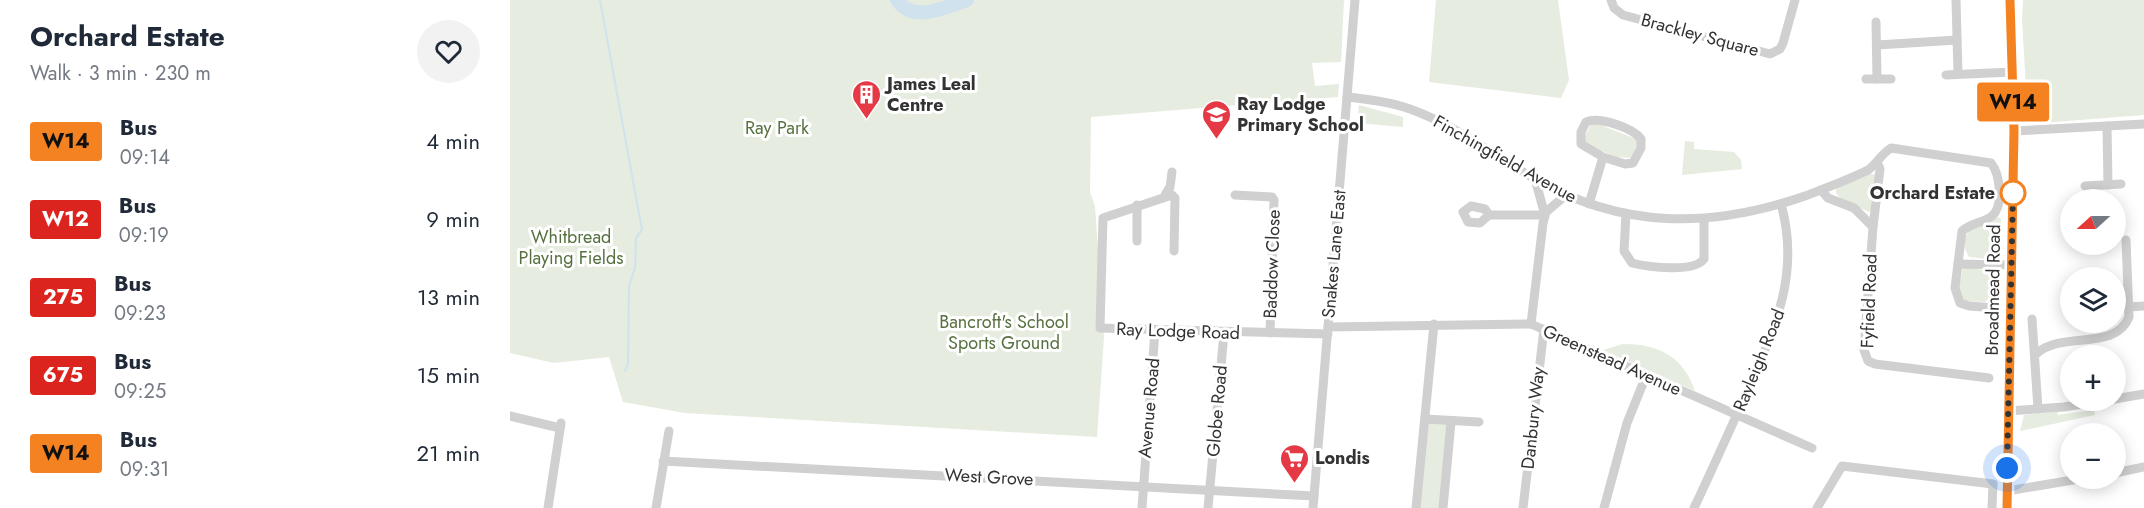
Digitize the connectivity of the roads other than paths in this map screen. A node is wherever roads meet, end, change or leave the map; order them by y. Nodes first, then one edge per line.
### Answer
1 (1355, 0) edge
2 (1611, 0) edge
3 (1795, 0) edge
4 (1956, 0) edge
5 (2010, 0) edge
6 (1876, 22) dead end
7 (1957, 40) junction
8 (1877, 45) junction
9 (2012, 72) junction
10 (1958, 74) junction
11 (1946, 75) dead end
12 (1877, 79) junction
13 (1891, 79) dead end
14 (1866, 80) dead end
15 (1347, 97) junction
16 (2144, 123) edge
17 (2108, 126) junction
18 (2014, 131) junction
19 (1603, 157) junction
20 (1877, 162) junction
21 (1172, 172) dead end
22 (1535, 179) junction
23 (2121, 184) dead end
24 (2108, 185) junction
25 (2085, 186) dead end
26 (1821, 190) junction
27 (1167, 195) junction
28 (1235, 195) dead end
29 (1566, 195) junction
30 (1589, 204) junction
31 (1781, 204) junction
32 (1137, 205) junction
33 (1545, 213) junction
34 (1626, 214) junction
35 (1489, 215) dead end
36 (1704, 219) junction
37 (1873, 227) junction
38 (2126, 240) dead end
39 (1137, 241) dead end
40 (1174, 251) dead end
41 (1958, 264) junction
42 (2011, 264) junction
43 (2144, 306) edge
44 (2129, 307) junction
45 (1996, 308) dead end
46 (2032, 319) dead end
47 (1434, 324) junction
48 (1531, 324) junction
49 (1544, 329) junction
50 (1328, 330) junction
51 (1155, 331) junction
52 (1224, 333) junction
53 (1270, 333) junction
54 (2036, 354) junction
55 (1646, 376) junction
56 (1989, 378) dead end
57 (2144, 394) edge
58 (2126, 397) edge
59 (2060, 406) edge
60 (2038, 409) junction
61 (2008, 411) junction
62 (1737, 415) junction
63 (510, 416) edge
64 (1425, 419) junction
65 (1451, 422) junction
66 (1479, 422) dead end
67 (669, 431) dead end
68 (1812, 448) dead end
69 (663, 461) junction
70 (2144, 467) edge
71 (2126, 470) edge
72 (2060, 481) edge
73 (1993, 484) junction
74 (1142, 485) junction
75 (2007, 488) junction
76 (1210, 489) junction
77 (1314, 496) junction
78 (548, 508) edge
79 (656, 508) edge
80 (1142, 508) edge
81 (1208, 508) edge
82 (1313, 508) edge
83 (1416, 508) edge
84 (1443, 508) edge
85 (1523, 508) edge
86 (1604, 508) edge
87 (1694, 508) edge
88 (1817, 508) edge
89 (1992, 508) edge
90 (2007, 508) edge

1 - 15 street, Snakes Lane East
2 - 3 street, Brackley Square
4 - 7 street
5 - 9 main road, Broadmead Road
6 - 8 street
7 - 8 street
7 - 10 street
8 - 12 street
9 - 10 street
9 - 18 main road, Broadmead Road
10 - 11 street
12 - 13 street
12 - 14 street
15 - 22 street, Finchingfield Avenue
15 - 50 street, Snakes Lane East
16 - 17 street
17 - 18 street
17 - 24 street
18 - 42 main road, Broadmead Road
19 - 19 street
19 - 30 street
20 - 26 street, Finchingfield Avenue
20 - 37 street, Fyfield Road
20 - 41 street, Finchingfield Avenue
21 - 27 street
22 - 29 street, Finchingfield Avenue
22 - 33 street
23 - 24 street
24 - 25 street
26 - 31 street, Finchingfield Avenue
26 - 37 street, Fyfield Road
27 - 32 street, Ray Lodge Road
27 - 40 street
28 - 53 street, Baddow Close
29 - 30 street, Finchingfield Avenue
29 - 33 street
30 - 34 street, Finchingfield Avenue
31 - 36 street, Finchingfield Avenue
31 - 62 street, Rayleigh Road
32 - 39 street
32 - 51 street, Ray Lodge Road
33 - 35 street
33 - 48 street
34 - 36 street, Finchingfield Avenue
34 - 36 street
37 - 56 street, Fyfield Road
38 - 44 street
41 - 42 street
41 - 45 street
42 - 61 main road, Broadmead Road
43 - 44 street
44 - 54 street
46 - 54 street
47 - 48 street, Greenstead Avenue
47 - 50 street, Greenstead Avenue
47 - 64 street
48 - 49 street, Greenstead Avenue
49 - 55 street, Greenstead Avenue
49 - 85 street, Danbury Way
50 - 53 street, Ray Lodge Road
50 - 77 street, Snakes Lane East
51 - 52 street, Ray Lodge Road
51 - 74 street, Avenue Road
52 - 53 street, Ray Lodge Road
52 - 76 street, Globe Road
54 - 60 street
55 - 62 street, Greenstead Avenue
55 - 86 street
57 - 58 street
59 - 60 street
60 - 61 street
61 - 75 main road, Broadmead Road
62 - 68 street, Greenstead Avenue
62 - 87 street, Rayleigh Road
63 - 78 street
64 - 65 street
64 - 83 street
65 - 66 street
65 - 84 street
67 - 69 street
69 - 74 street, West Grove
69 - 79 street
70 - 71 street
72 - 75 street
73 - 75 street
73 - 88 street
73 - 89 street
74 - 76 street, West Grove
74 - 80 street, Avenue Road
75 - 90 main road, Broadmead Road
76 - 77 street, West Grove
76 - 81 street, Globe Road
77 - 82 street, Snakes Lane East

